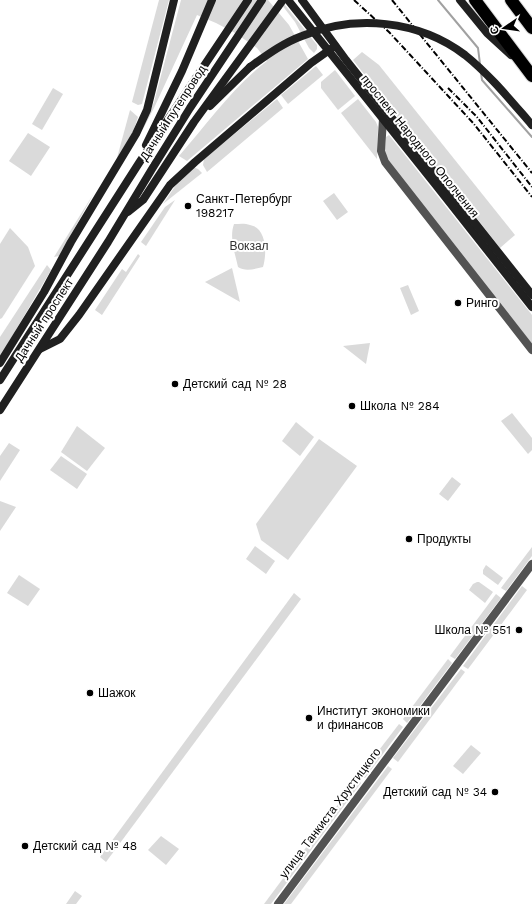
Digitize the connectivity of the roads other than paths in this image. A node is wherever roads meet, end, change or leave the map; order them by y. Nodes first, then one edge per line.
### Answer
1 (174, 0) edge
2 (212, 0) edge
3 (248, 0) edge
4 (262, 0) edge
5 (283, 0) edge
6 (288, 0) edge
7 (302, 0) edge
8 (460, 0) edge
9 (475, 0) edge
10 (511, 0) edge
11 (532, 28) edge
12 (332, 48) junction
13 (528, 71) edge
14 (383, 119) junction
15 (194, 122) junction
16 (532, 125) edge
17 (139, 163) junction
18 (123, 217) junction
19 (96, 231) joint
20 (108, 242) joint
21 (532, 295) edge
22 (532, 307) edge
23 (39, 349) junction
24 (532, 350) edge
25 (0, 363) edge
26 (0, 380) edge
27 (0, 410) edge
28 (532, 564) edge
29 (278, 904) edge

1 - 25 main road
2 - 17 main road
3 - 17 main road, Дачный путепровод
4 - 18 main road, Дачный путепровод
5 - 15 main road
6 - 12 main road, проспект Народного Ополчения
7 - 12 main road, проспект Народного Ополчения
8 - 13 main road
9 - 13 highway
10 - 11 highway
12 - 14 main road, проспект Народного Ополчения
12 - 21 main road, проспект Народного Ополчения
12 - 23 main road
14 - 22 main road, проспект Народного Ополчения
14 - 24 street
15 - 16 main road, bridge
15 - 18 main road
17 - 19 main road, Дачный путепровод
18 - 20 main road, Дачный путепровод
19 - 26 main road, Дачный проспект
20 - 23 main road, Дачный проспект
23 - 27 main road, Дачный проспект
28 - 29 street, улица Танкиста Хрустицкого

